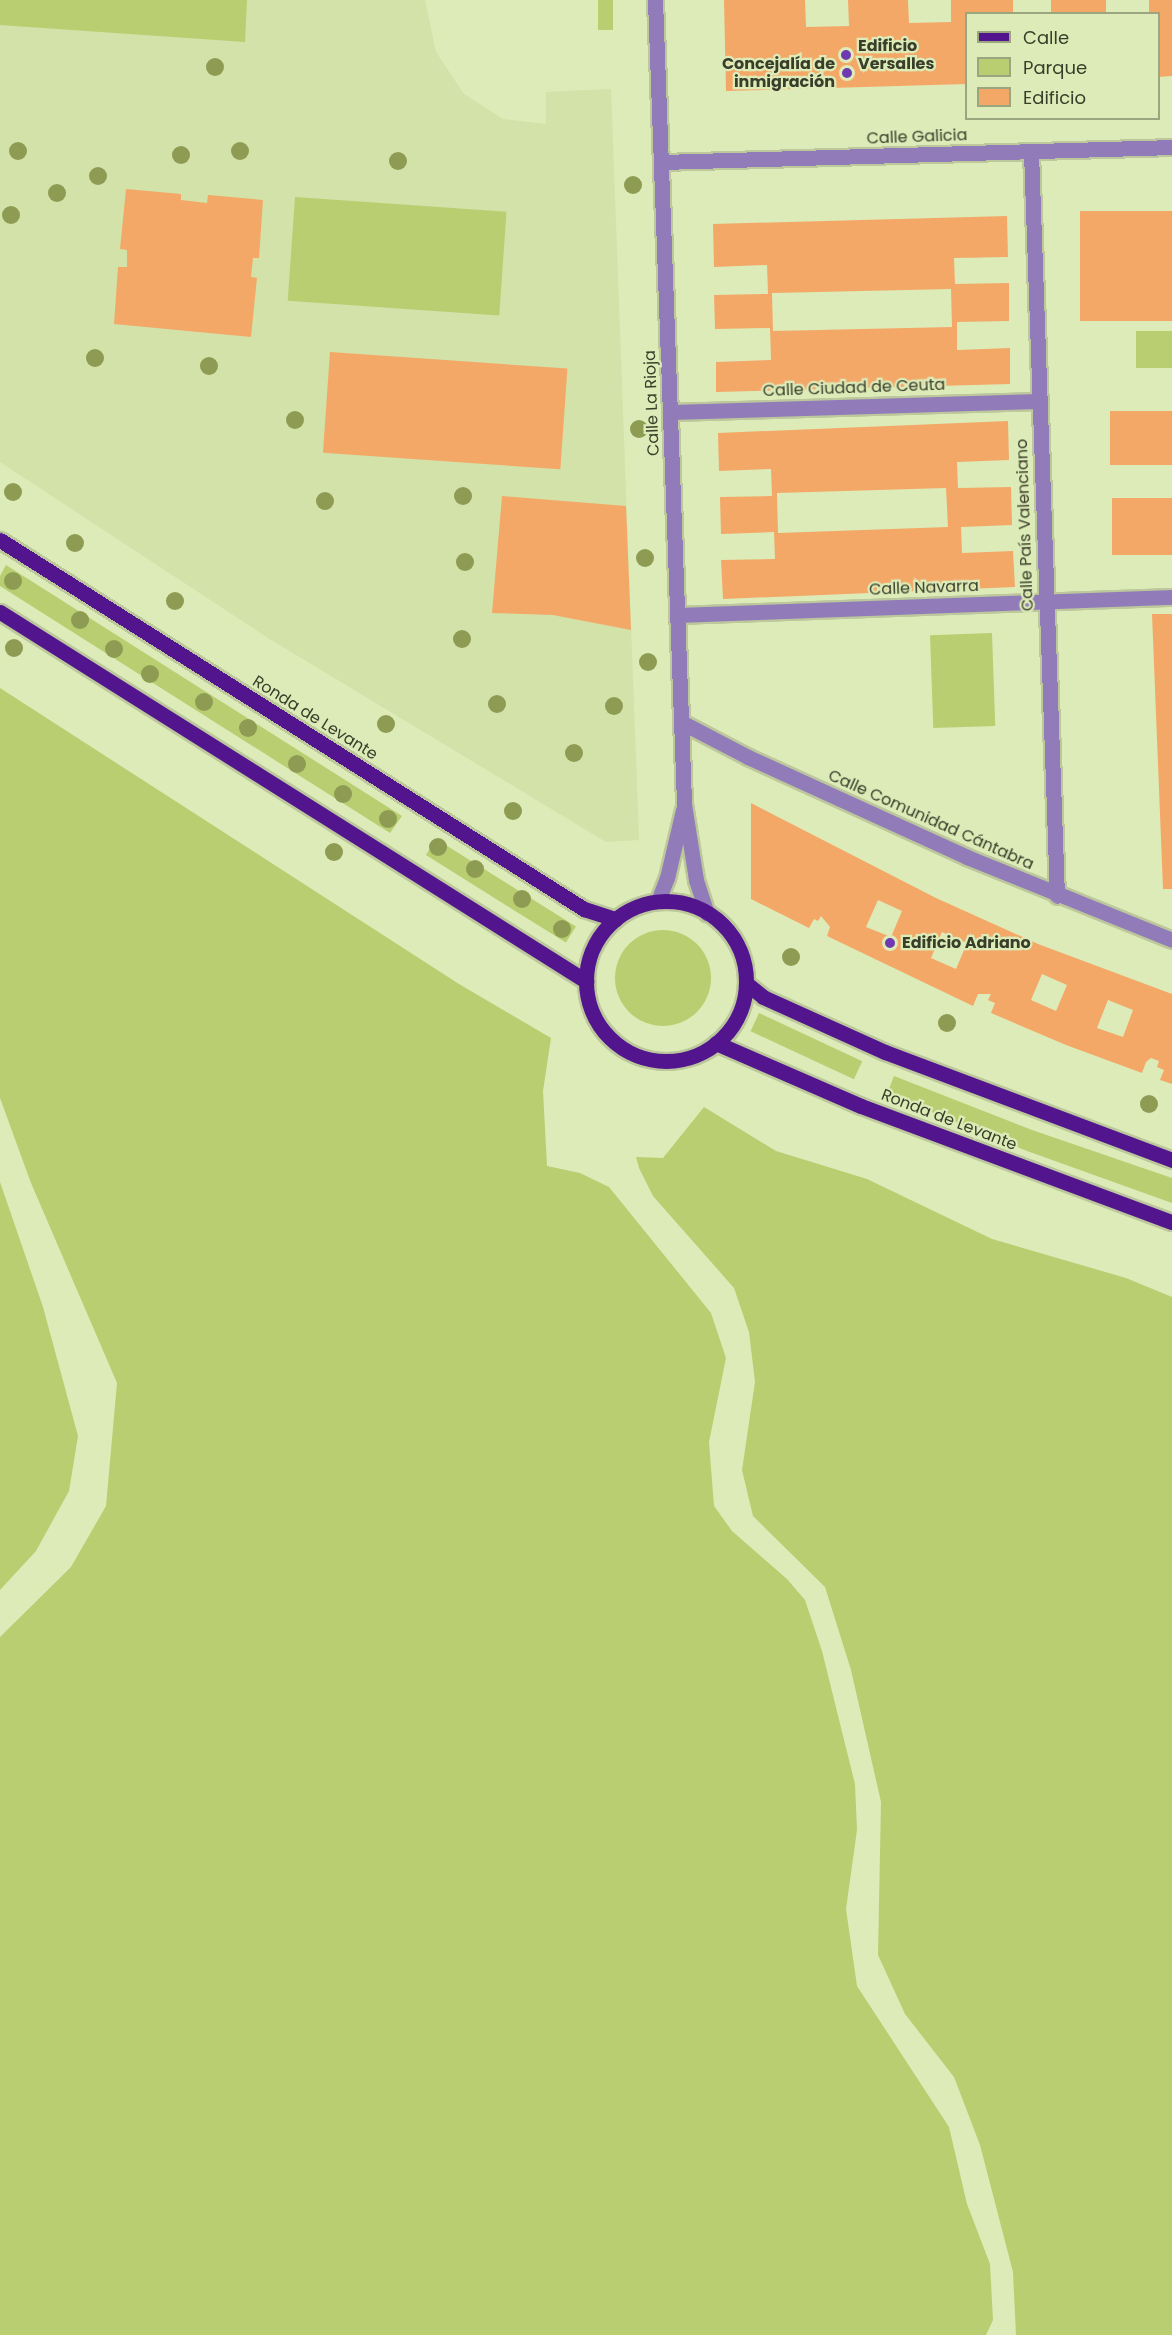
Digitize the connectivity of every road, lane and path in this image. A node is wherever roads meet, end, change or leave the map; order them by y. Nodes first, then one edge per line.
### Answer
1 (655, 0) edge
2 (1172, 147) edge
3 (1031, 152) junction
4 (662, 162) junction
5 (1039, 400) junction
6 (671, 412) junction
7 (0, 540) edge
8 (1172, 597) edge
9 (1047, 601) junction
10 (0, 612) edge
11 (678, 615) junction
12 (681, 722) junction
13 (684, 804) junction
14 (1057, 896) junction
15 (658, 901) junction
16 (707, 913) junction
17 (615, 919) junction
18 (1172, 940) edge
19 (586, 981) junction
20 (746, 983) junction
21 (716, 1043) junction
22 (1172, 1160) edge
23 (1172, 1222) edge

1 - 4 street, Calle La Rioja
2 - 3 street, Calle Galicia
3 - 4 street, Calle Galicia
3 - 5 street, Calle País Valenciano
4 - 6 street, Calle La Rioja
5 - 6 street, Calle Ciudad de Ceuta
5 - 9 street, Calle País Valenciano
6 - 11 street, Calle La Rioja
7 - 17 main road, Ronda de Levante
8 - 9 street, Calle Navarra
9 - 11 street, Calle Navarra
9 - 14 street, Calle País Valenciano
10 - 19 main road
11 - 12 street, Calle La Rioja
12 - 13 street, Calle La Rioja
12 - 14 street, Calle Comunidad Cántabra
13 - 15 street, Calle La Rioja
13 - 16 street, Calle La Rioja
14 - 18 street, Calle Comunidad Cántabra
15 - 16 main road
15 - 17 main road
16 - 20 main road
17 - 19 main road
19 - 21 main road
20 - 21 main road
20 - 22 main road
21 - 23 main road, Ronda de Levante

